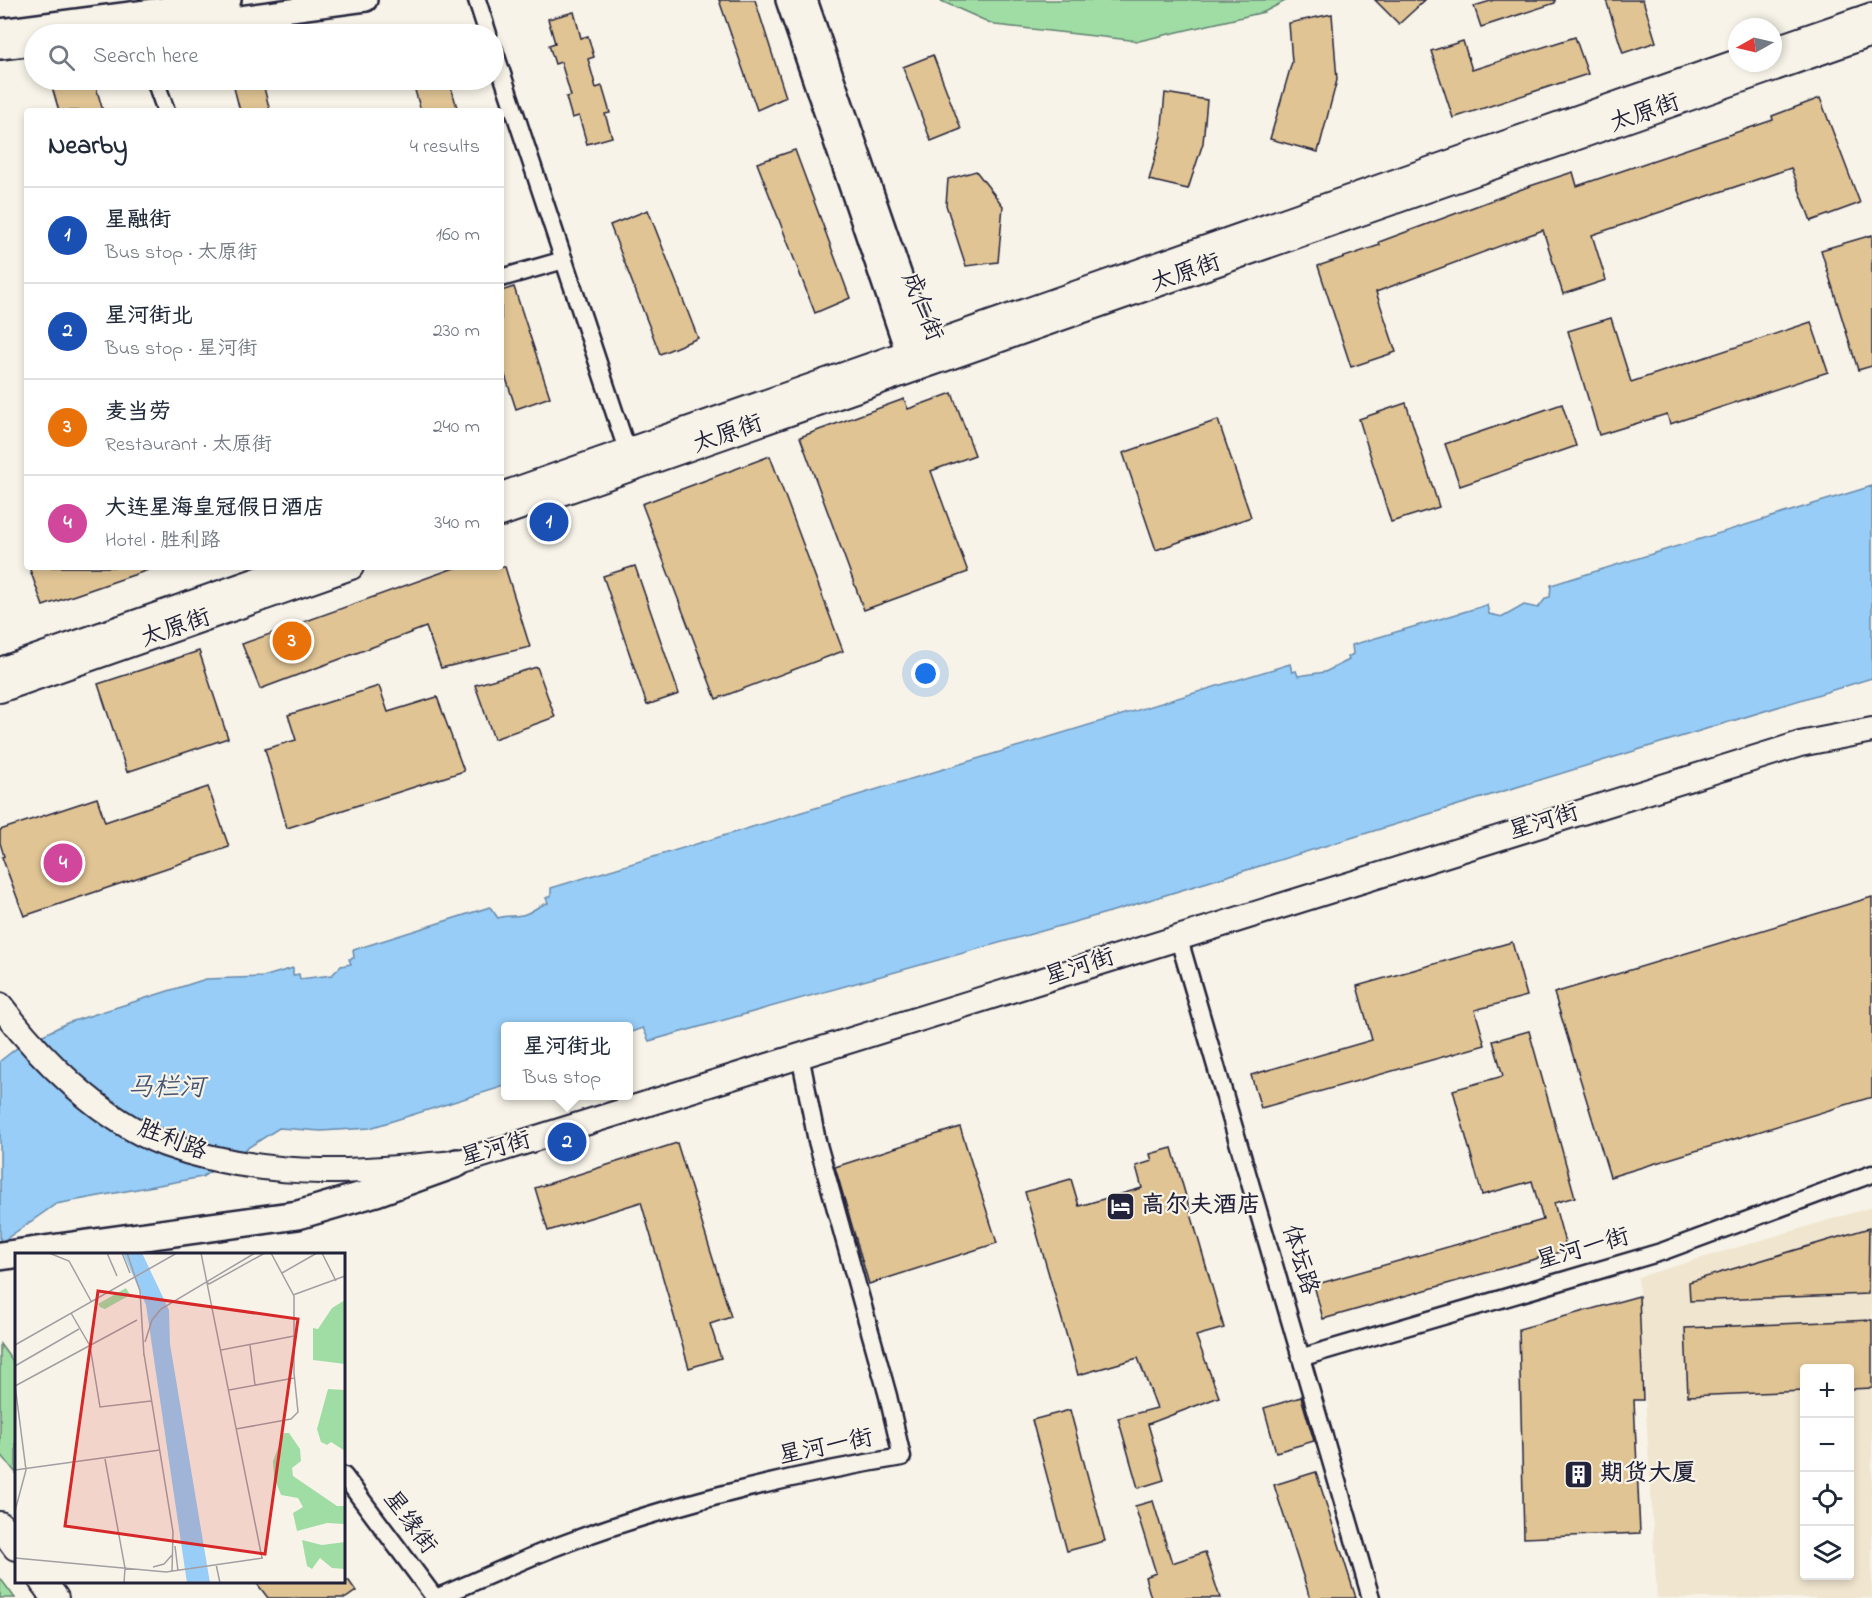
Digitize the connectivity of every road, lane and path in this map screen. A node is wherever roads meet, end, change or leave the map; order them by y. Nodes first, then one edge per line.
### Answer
1 (230, 0) edge
2 (366, 0) edge
3 (477, 0) edge
4 (787, 0) edge
5 (806, 0) edge
6 (1872, 15) edge
7 (144, 24) edge
8 (155, 24) edge
9 (485, 24) edge
10 (24, 29) edge
11 (0, 30) edge
12 (1872, 34) edge
13 (24, 45) edge
14 (1782, 46) edge
15 (0, 48) edge
16 (1728, 65) edge
17 (504, 80) edge
18 (159, 90) edge
19 (165, 108) edge
20 (564, 260) junction
21 (504, 277) edge
22 (918, 355) junction
23 (631, 459) junction
24 (504, 494) edge
25 (504, 513) edge
26 (286, 570) edge
27 (325, 571) edge
28 (0, 670) edge
29 (0, 690) edge
30 (1872, 730) edge
31 (1178, 936) junction
32 (7, 1013) edge
33 (800, 1055) junction
34 (458, 1163) junction
35 (283, 1169) joint
36 (1872, 1174) edge
37 (22, 1253) edge
38 (15, 1254) edge
39 (0, 1256) edge
40 (1303, 1357) junction
41 (345, 1477) edge
42 (0, 1525) edge
43 (15, 1546) edge
44 (44, 1583) edge
45 (55, 1598) edge
46 (436, 1598) edge
47 (1371, 1598) edge

1 - 7 street
2 - 8 street
3 - 9 street
4 - 22 street, 成仁街
5 - 22 street, 成仁街
6 - 14 main road
10 - 11 street
12 - 22 main road, 太原街
13 - 15 street
16 - 22 main road, 太原街
17 - 20 street
18 - 19 street
20 - 21 street
20 - 23 street
22 - 23 main road, 太原街
23 - 24 main road, 太原街
23 - 25 main road, 太原街
26 - 28 main road, 太原街
27 - 29 main road, 太原街
30 - 31 main road, 星河街
31 - 33 main road, 星河街
31 - 40 street, 体坛路
32 - 35 main road, 胜利路
33 - 34 main road, 星河街
33 - 46 street, 星河一街
34 - 35 main road, 星河街
34 - 37 highway
36 - 40 street, 星河一街
38 - 39 highway
40 - 47 street, 体坛路
41 - 46 street, 星缘街
42 - 43 main road
44 - 45 main road

